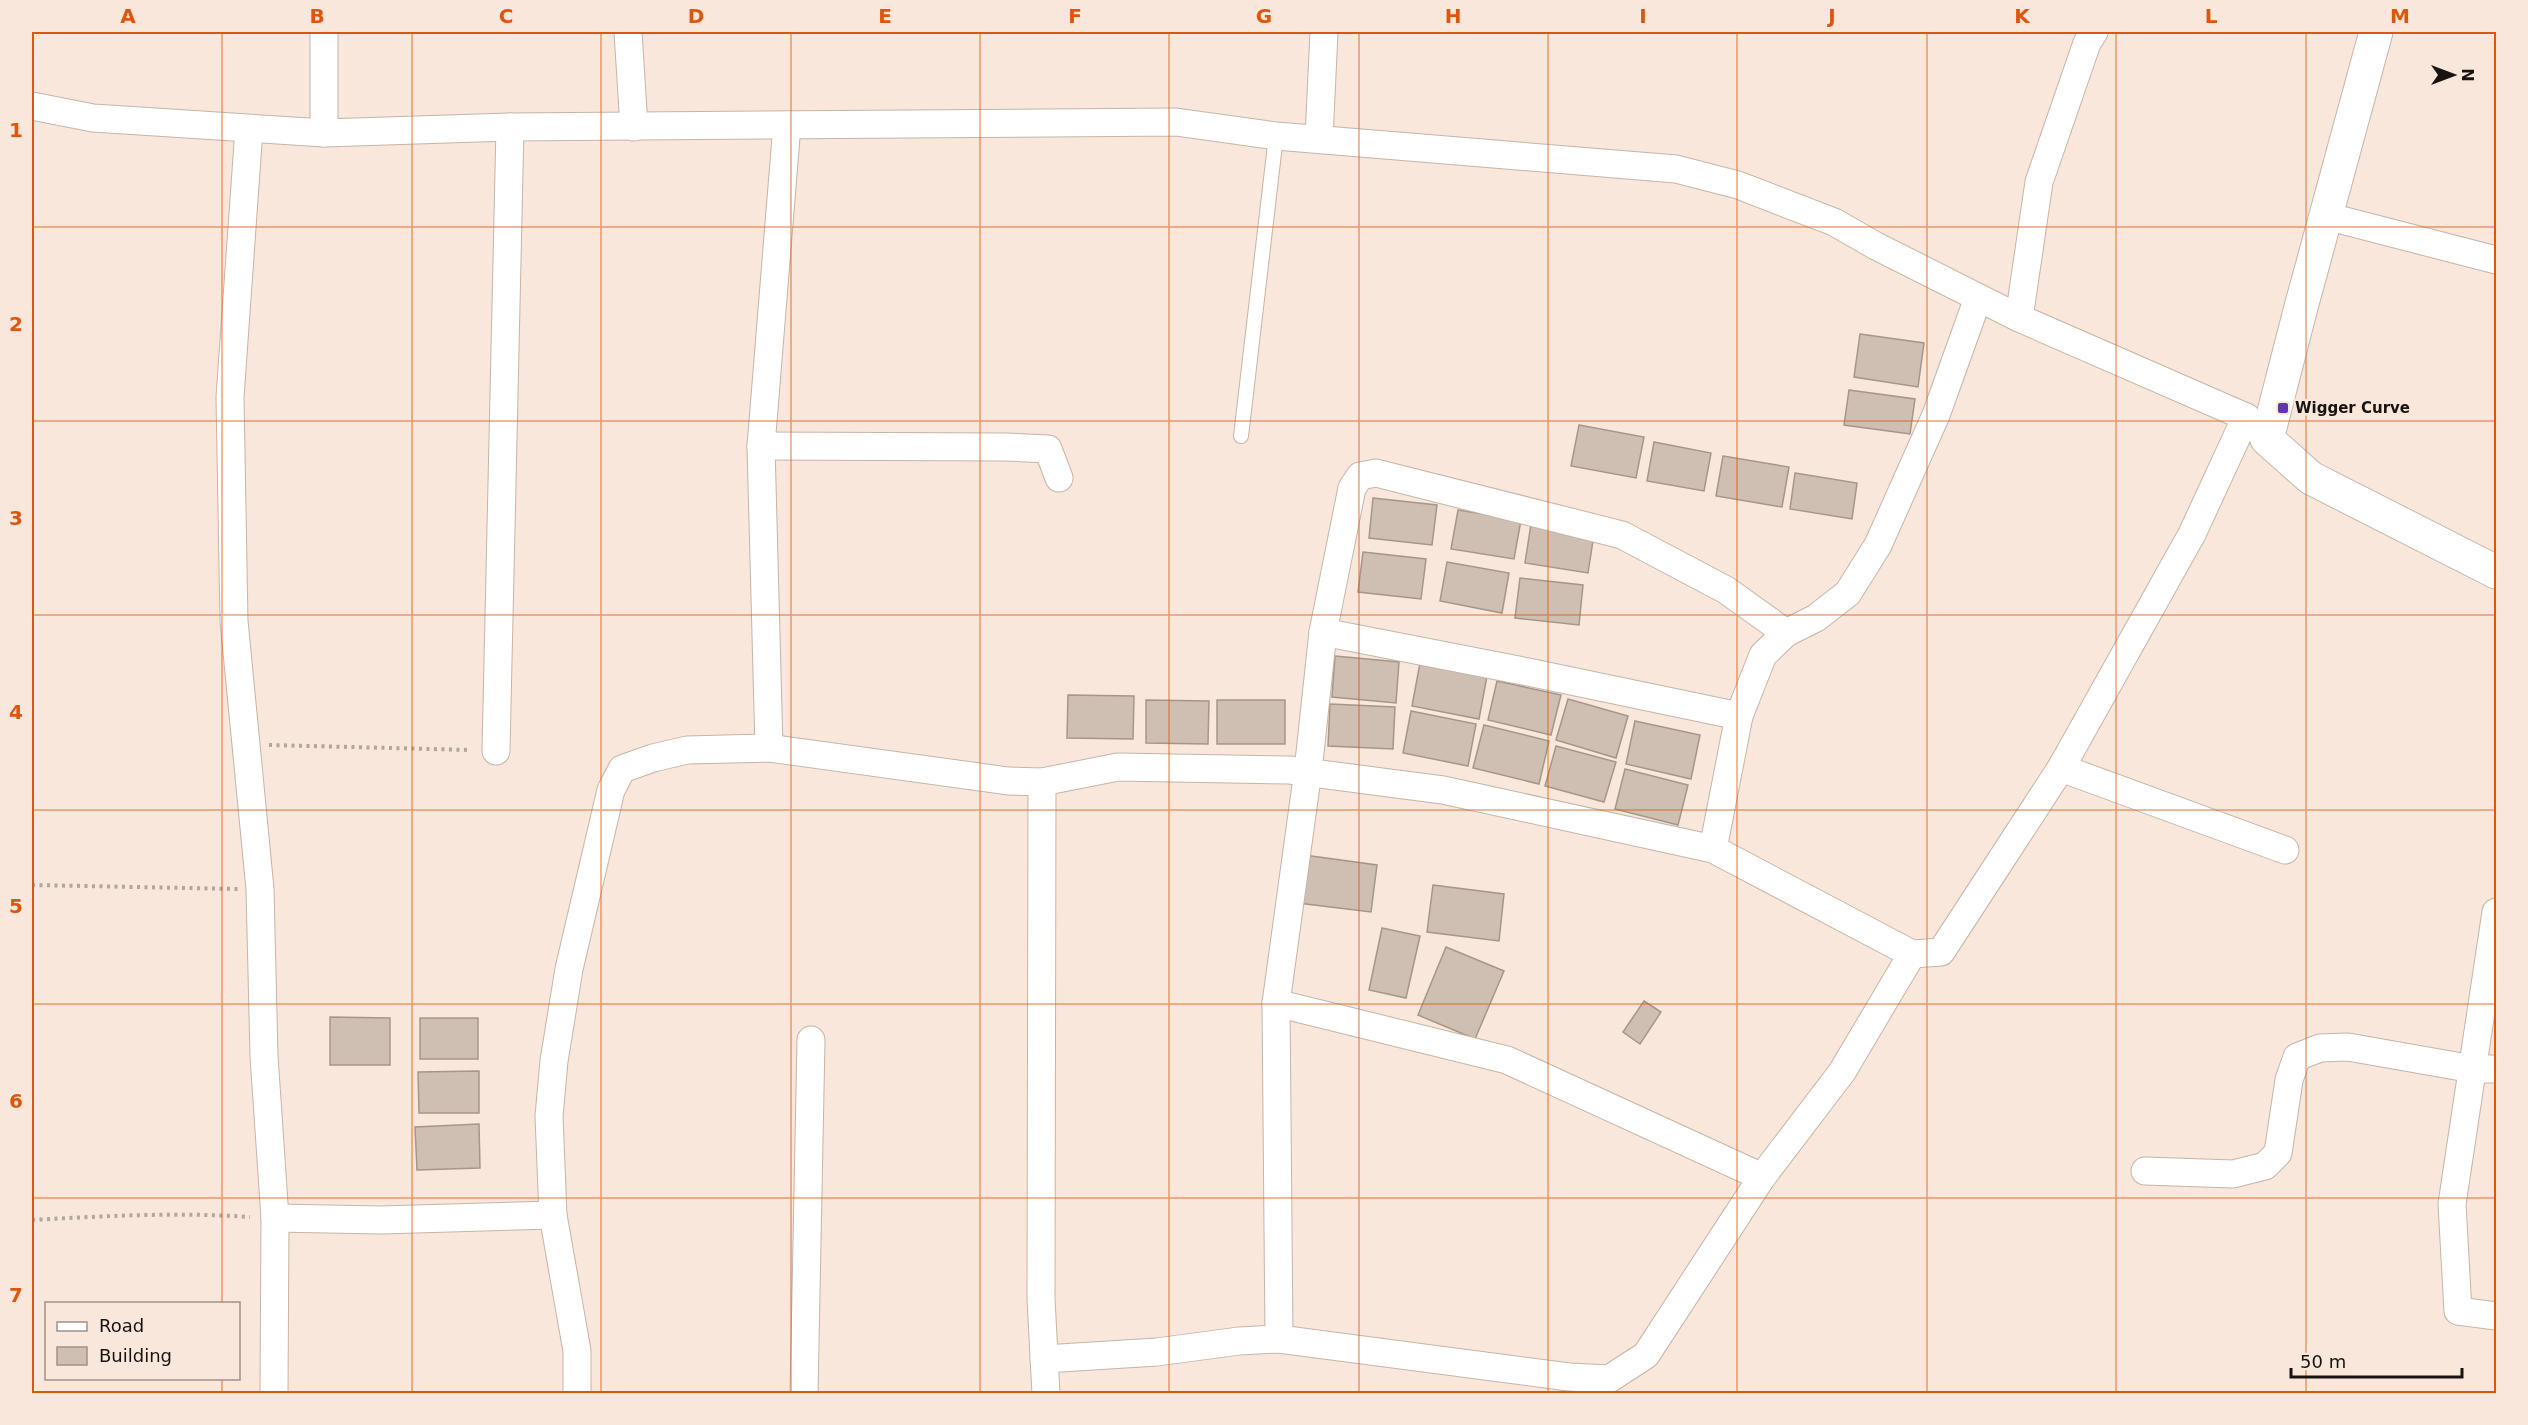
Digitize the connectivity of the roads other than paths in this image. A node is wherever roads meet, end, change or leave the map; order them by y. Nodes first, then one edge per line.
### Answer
1 (324, 32) edge
2 (628, 32) edge
3 (1324, 32) edge
4 (2094, 32) edge
5 (2376, 32) edge
6 (32, 106) edge
7 (787, 125) junction
8 (510, 127) junction
9 (634, 127) junction
10 (249, 129) junction
11 (324, 133) junction
12 (1276, 136) junction
13 (1319, 138) junction
14 (2326, 216) junction
15 (2496, 260) edge
16 (1978, 298) junction
17 (2019, 318) junction
18 (2257, 428) junction
19 (1241, 436) dead end
20 (761, 446) junction
21 (1059, 478) dead end
22 (2496, 572) edge
23 (1323, 632) junction
24 (1786, 633) junction
25 (1739, 716) junction
26 (769, 748) junction
27 (496, 751) road end
28 (2061, 768) junction
29 (1308, 771) junction
30 (1042, 782) junction
31 (1713, 849) junction
32 (2285, 850) dead end
33 (2496, 912) edge
34 (1912, 954) junction
35 (1276, 1003) junction
36 (810, 1040) dead end
37 (2485, 1069) edge
38 (2145, 1171) dead end
39 (1762, 1177) junction
40 (554, 1215) junction
41 (275, 1218) junction
42 (2496, 1316) edge
43 (1279, 1340) junction
44 (1044, 1359) junction
45 (274, 1394) edge
46 (577, 1394) edge
47 (804, 1394) edge
48 (1046, 1394) edge

1 - 11 street
2 - 9 street
3 - 13 street
4 - 17 street
5 - 14 street
6 - 10 street
7 - 9 street
7 - 12 street
7 - 20 street
8 - 9 street
8 - 11 street
8 - 27 street
10 - 11 street
10 - 41 street
12 - 13 street
12 - 19 lane
13 - 16 street
14 - 15 street
14 - 18 street
16 - 17 street
16 - 24 street
17 - 18 street
18 - 22 street
18 - 28 street
20 - 21 street
20 - 26 street
23 - 24 street
23 - 25 street
23 - 29 street
24 - 25 street
25 - 31 street
26 - 30 street
26 - 40 street
28 - 32 street
28 - 34 street
29 - 30 street
29 - 31 street
29 - 35 street
30 - 44 street
31 - 34 street
33 - 37 street
34 - 39 street
35 - 39 street
35 - 43 street
36 - 47 street
37 - 38 street
37 - 42 street
39 - 43 street
40 - 41 street
40 - 46 street
41 - 45 street
43 - 44 street
44 - 48 street

